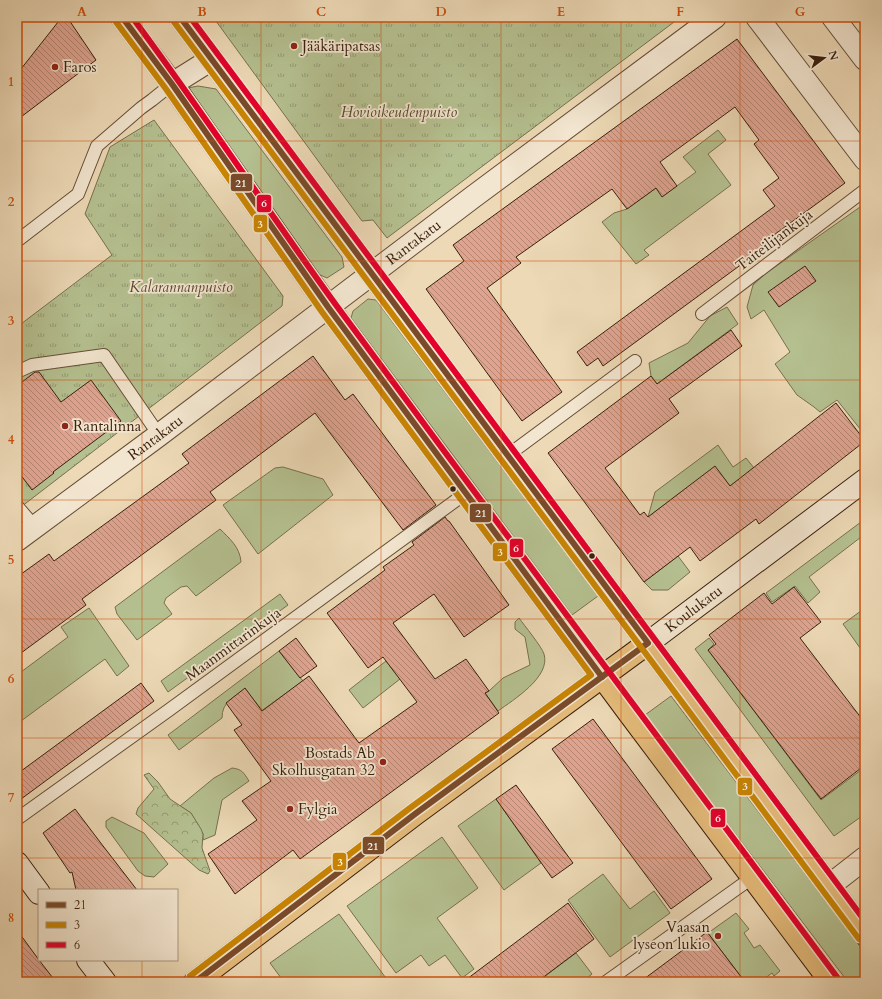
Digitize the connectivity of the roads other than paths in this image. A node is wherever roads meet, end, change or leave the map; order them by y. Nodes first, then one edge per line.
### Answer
1 (122, 17) edge
2 (180, 17) edge
3 (715, 17) edge
4 (757, 17) edge
5 (833, 17) edge
6 (865, 59) edge
7 (212, 60) junction
8 (172, 84) junction
9 (865, 160) edge
10 (865, 190) edge
11 (17, 241) edge
12 (372, 274) junction
13 (328, 307) junction
14 (702, 314) dead end
15 (635, 361) dead end
16 (17, 372) edge
17 (159, 435) junction
18 (507, 456) junction
19 (865, 480) edge
20 (466, 493) junction
21 (17, 506) edge
22 (35, 527) junction
23 (17, 540) edge
24 (648, 643) junction
25 (602, 676) junction
26 (17, 819) edge
27 (865, 858) edge
28 (17, 863) edge
29 (753, 878) junction
30 (829, 886) junction
31 (38, 892) edge
32 (865, 934) edge
33 (89, 961) edge
34 (105, 982) edge
35 (195, 982) edge
36 (606, 982) edge
37 (831, 982) edge

1 - 8 main road
2 - 7 main road
3 - 12 street, Rantakatu
4 - 9 street
5 - 6 street
7 - 8 street
7 - 12 main road
8 - 11 lane
8 - 13 main road
10 - 14 lane, Taiteilijankuja
12 - 13 street, Rantakatu
12 - 18 main road
13 - 17 street, Rantakatu
13 - 20 main road
15 - 18 lane
16 - 17 lane
17 - 22 street, Rantakatu
18 - 24 main road
19 - 24 street, Koulukatu
20 - 25 main road
20 - 26 lane, Maanmittarinkuja
21 - 22 lane
22 - 23 street, Rantakatu
24 - 25 main road, Koulukatu
24 - 30 main road
25 - 29 main road
25 - 35 main road, Koulukatu
27 - 30 street
28 - 31 street
29 - 36 lane
29 - 37 main road
30 - 32 main road
33 - 34 street

